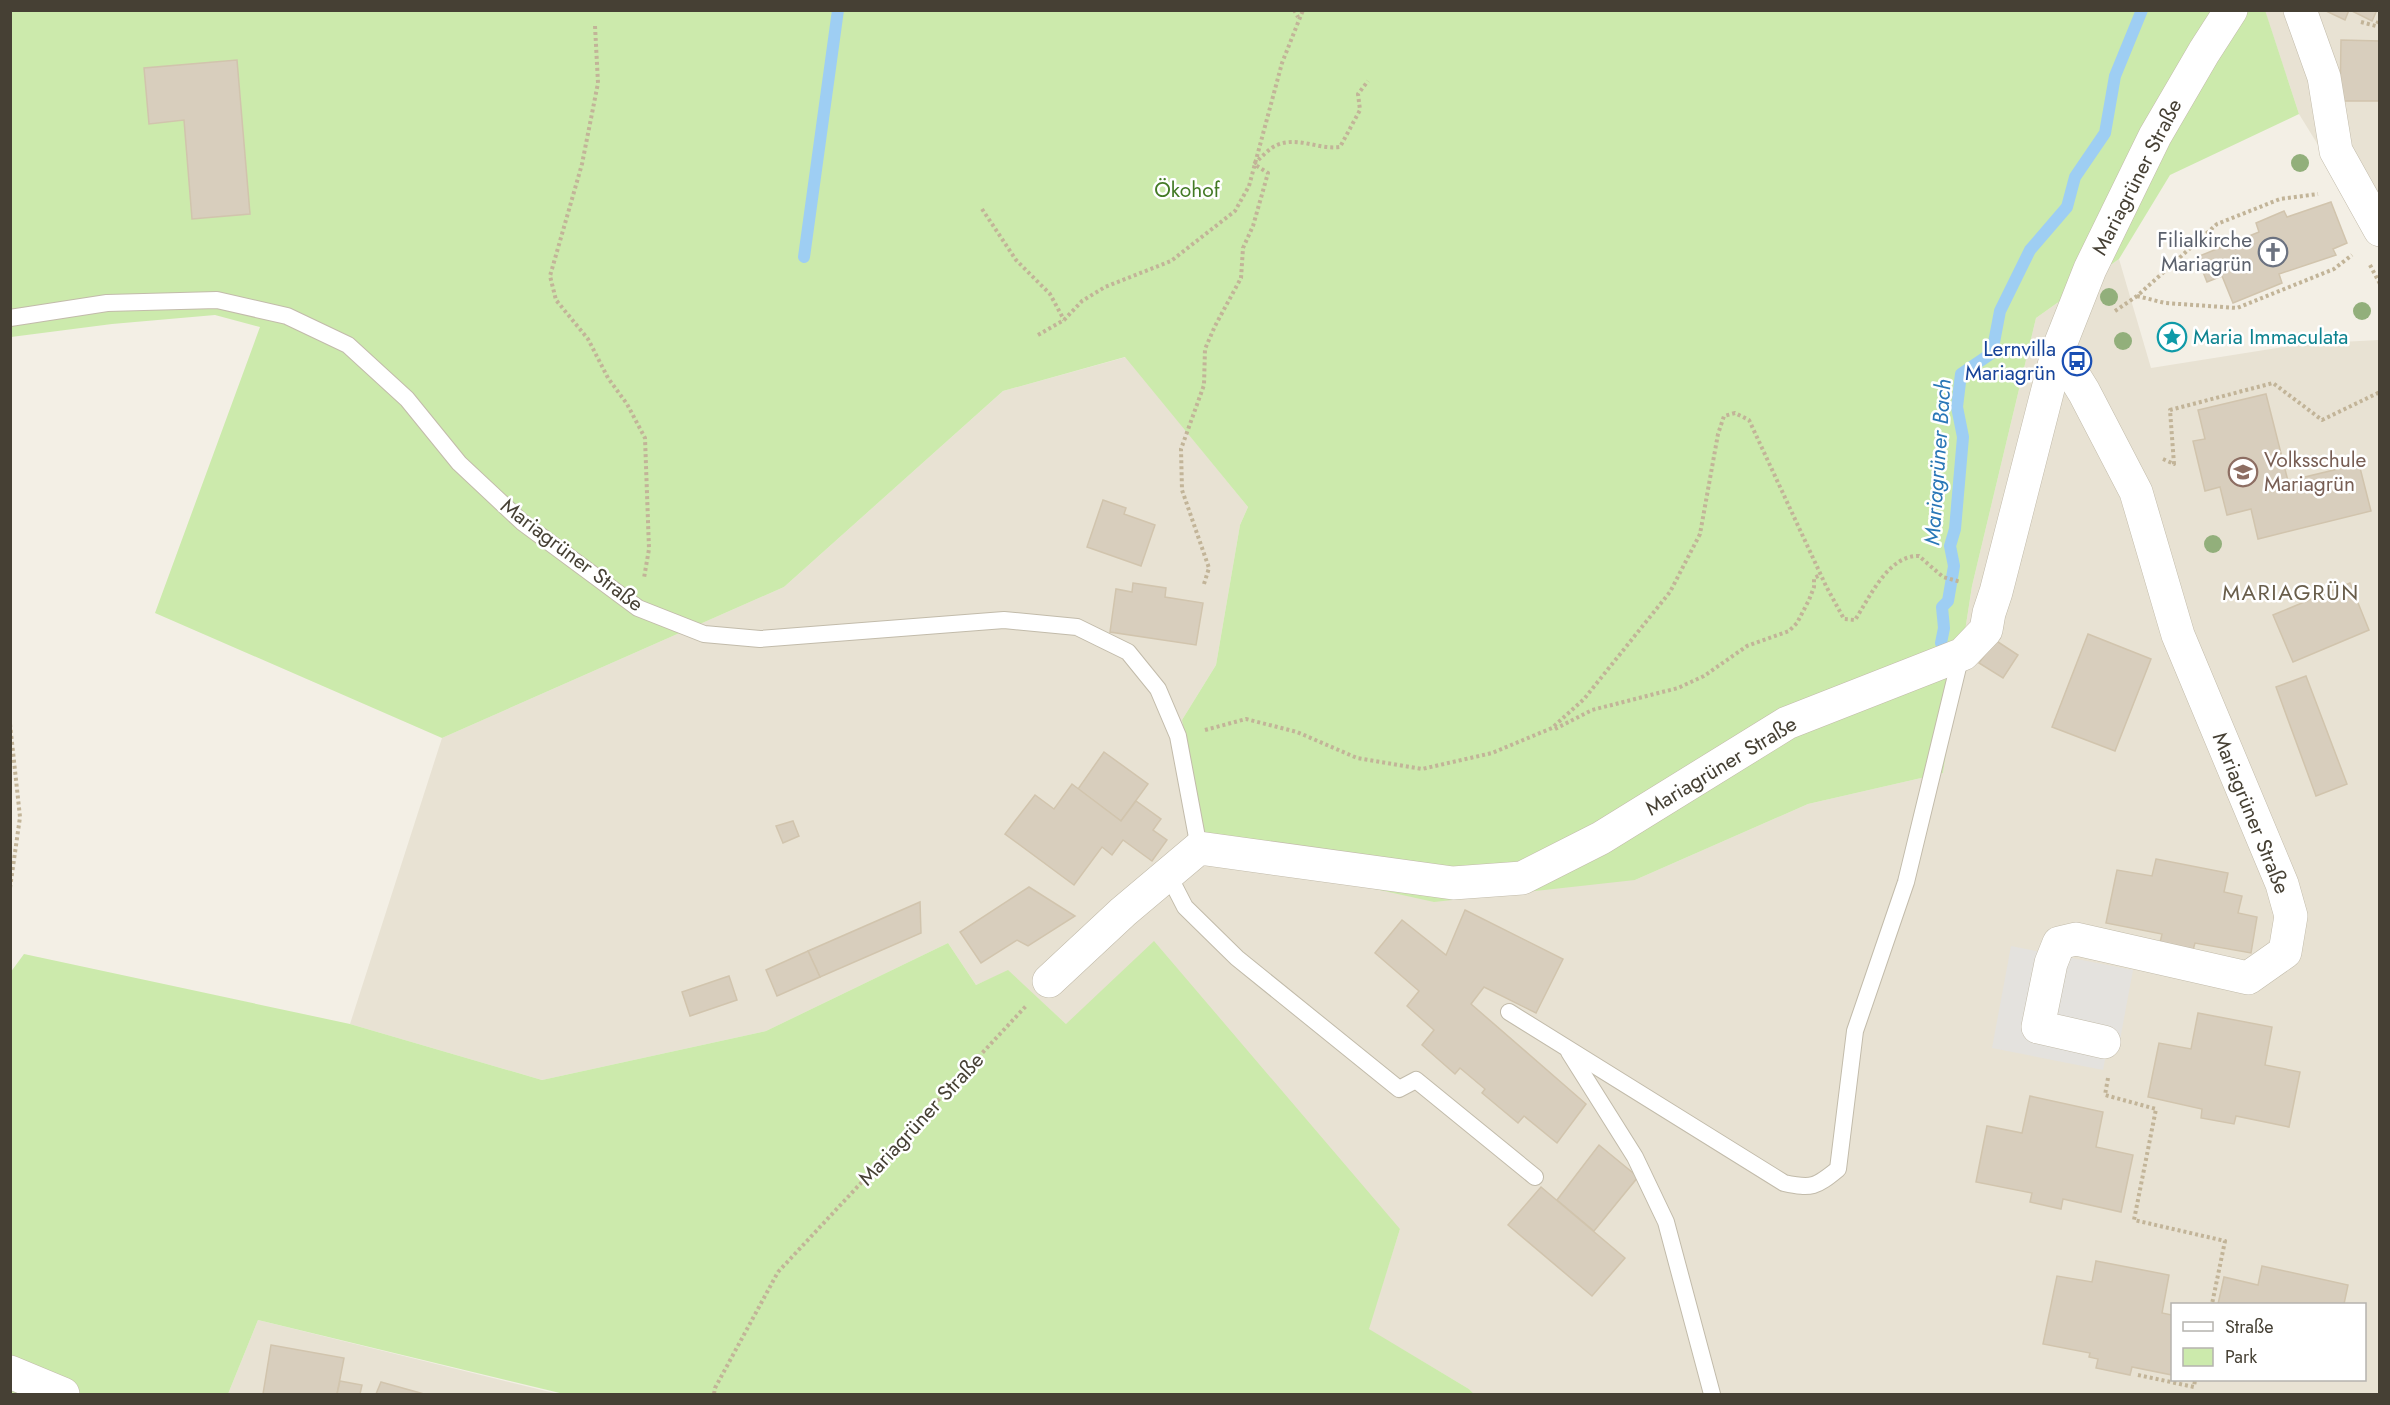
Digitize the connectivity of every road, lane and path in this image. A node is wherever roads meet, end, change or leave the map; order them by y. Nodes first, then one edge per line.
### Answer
1 (1294, 10) edge
2 (1303, 10) edge
3 (2231, 10) edge
4 (2300, 10) edge
5 (1298, 17) junction
6 (2379, 18) edge
7 (2361, 22) dead end
8 (595, 26) dead end
9 (1368, 81) dead end
10 (1254, 164) junction
11 (982, 209) dead end
12 (2373, 218) edge
13 (2137, 296) junction
14 (2110, 314) dead end
15 (10, 318) edge
16 (1064, 320) junction
17 (1038, 335) dead end
18 (2058, 350) junction
19 (2379, 392) edge
20 (2158, 452) dead end
21 (1821, 575) junction
22 (1204, 584) dead end
23 (1996, 592) junction
24 (638, 608) junction
25 (1963, 654) junction
26 (10, 724) edge
27 (1555, 729) dead end
28 (1179, 741) junction
29 (1199, 848) junction
30 (1168, 874) junction
31 (10, 888) edge
32 (1048, 981) joint
33 (1509, 1011) dead end
34 (2104, 1042) joint
35 (1567, 1048) junction
36 (1535, 1177) dead end
37 (2212, 1303) edge
38 (2138, 1375) dead end
39 (16, 1377) edge
40 (2195, 1381) edge
41 (63, 1395) edge
42 (714, 1395) edge
43 (1712, 1395) edge

1 - 5 path
2 - 5 path
3 - 18 street, Mariagrüner Straße
4 - 12 street
5 - 10 path
6 - 7 path
8 - 24 path
9 - 10 path
10 - 16 path
10 - 22 path
11 - 16 path
12 - 13 path
12 - 13 path
13 - 14 path
15 - 24 lane, Mariagrüner Straße
16 - 17 path
18 - 23 street, Mariagrüner Straße
18 - 34 street, Mariagrüner Straße
19 - 20 path
21 - 23 path
21 - 27 path
21 - 28 path
23 - 25 street, Mariagrüner Straße
24 - 28 lane, Mariagrüner Straße
25 - 29 street, Mariagrüner Straße
25 - 35 lane
26 - 31 path
28 - 29 lane, Mariagrüner Straße
29 - 30 street
30 - 32 street
30 - 36 lane
32 - 42 path, Mariagrüner Straße
33 - 35 lane
34 - 37 path
35 - 43 lane
38 - 40 path
39 - 41 street

